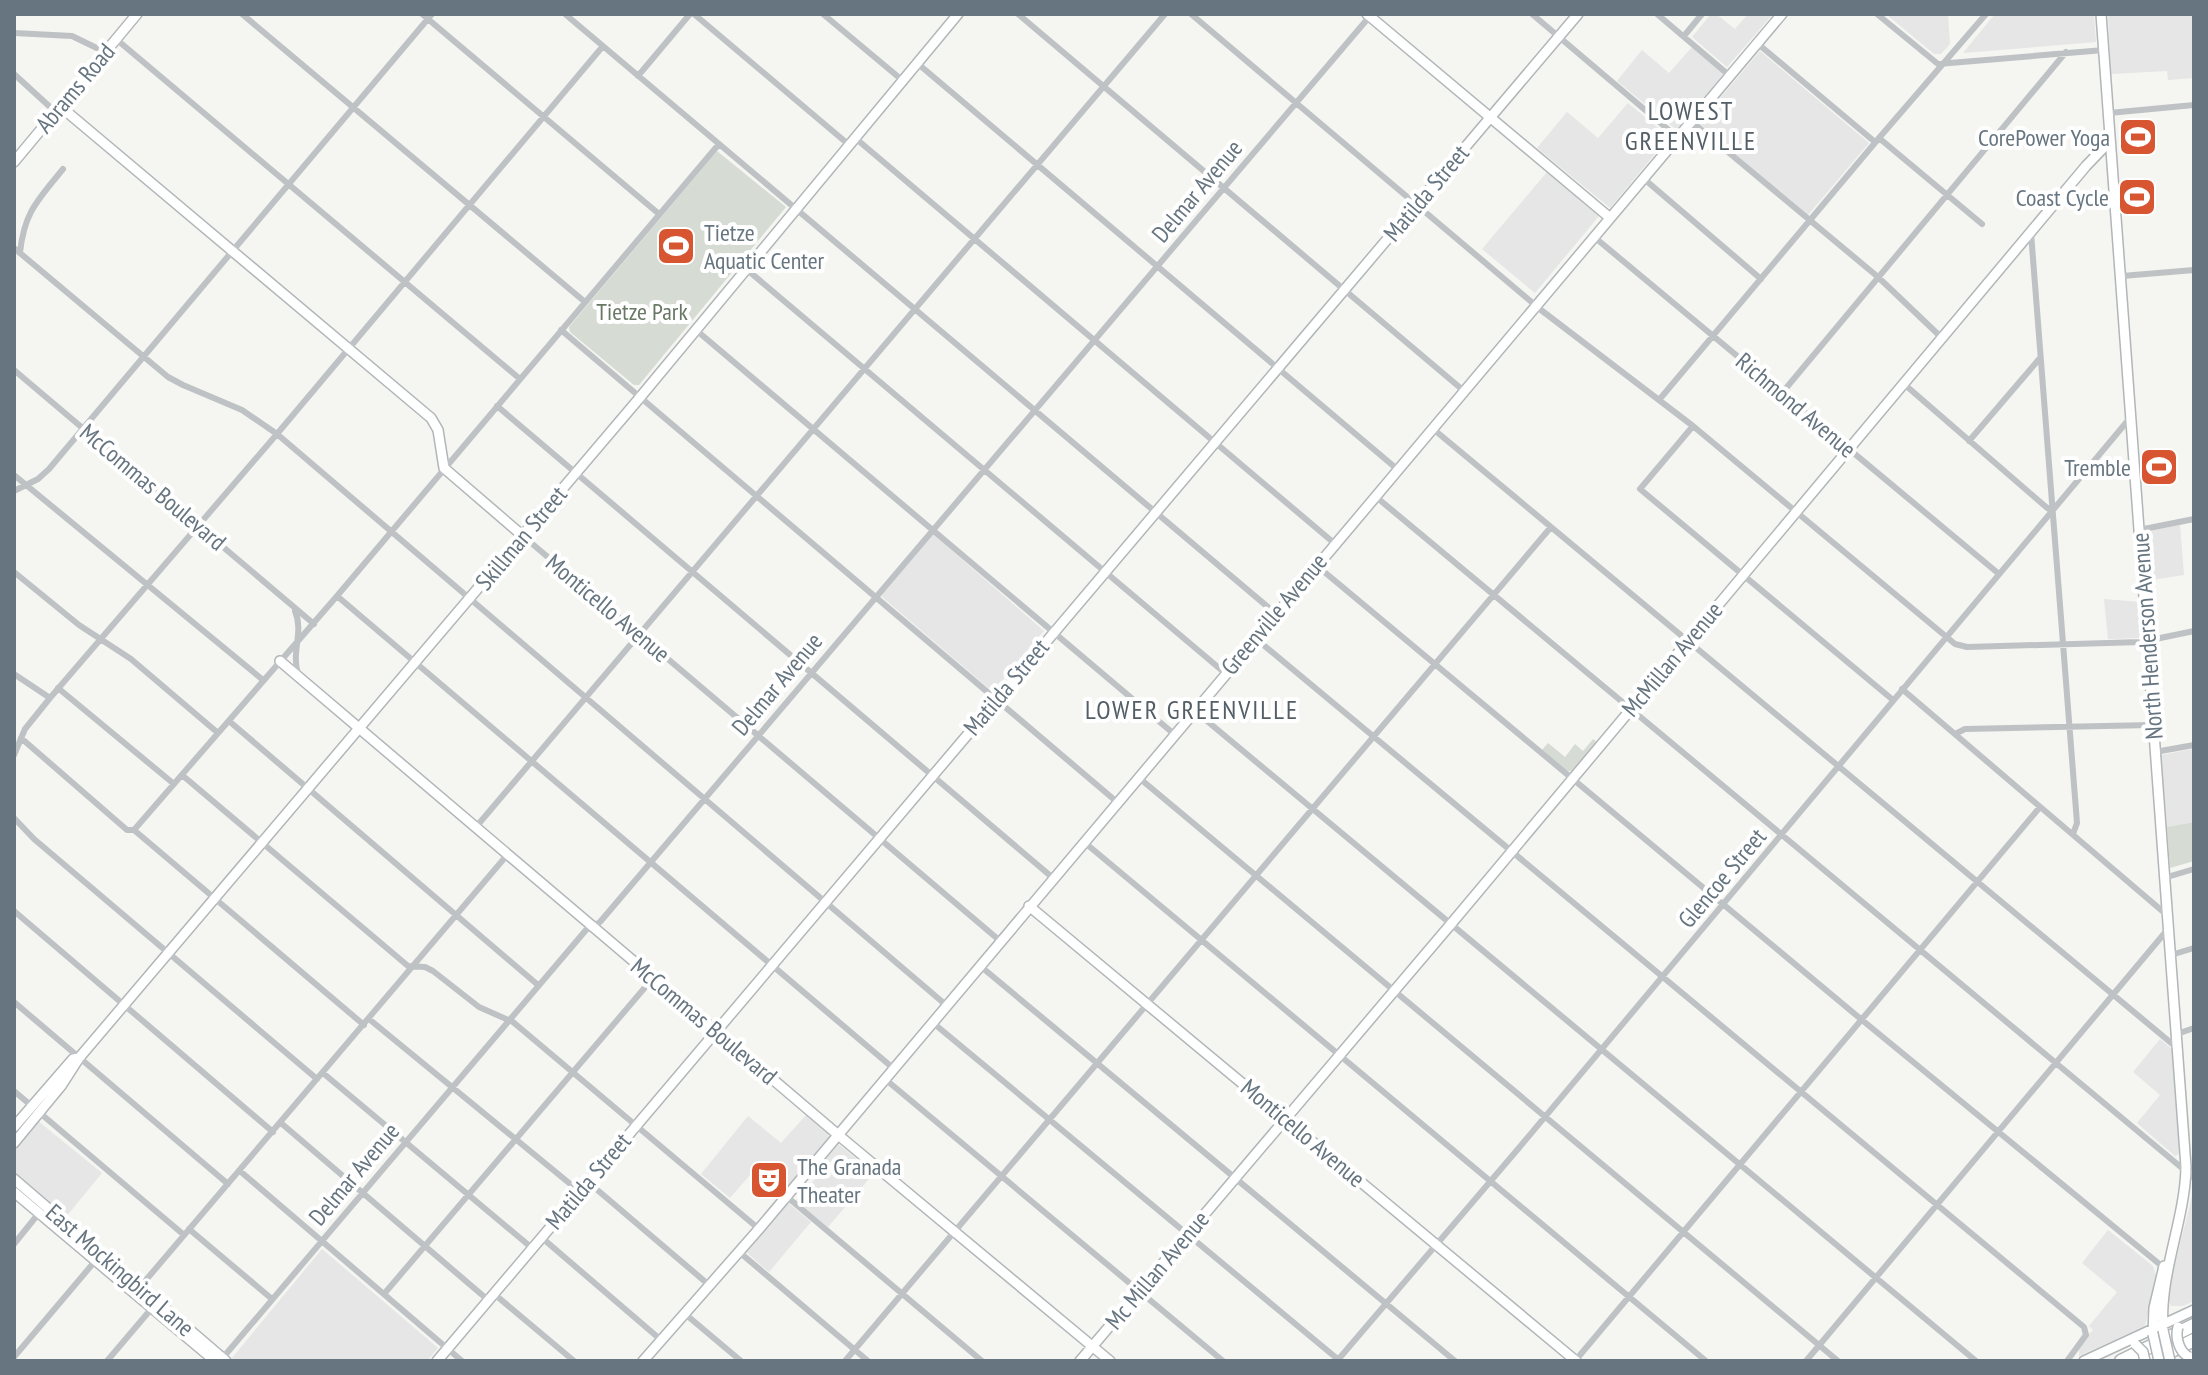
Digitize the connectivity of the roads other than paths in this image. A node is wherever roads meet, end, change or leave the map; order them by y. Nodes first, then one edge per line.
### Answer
1 (137, 14) edge
2 (242, 14) edge
3 (565, 14) edge
4 (692, 14) edge
5 (823, 14) edge
6 (1018, 14) edge
7 (1165, 14) edge
8 (1191, 14) edge
9 (1532, 14) edge
10 (1578, 14) edge
11 (1657, 14) edge
12 (1702, 14) edge
13 (1782, 14) edge
14 (1877, 14) edge
15 (1986, 14) edge
16 (2101, 14) edge
17 (954, 15) edge
18 (1369, 15) edge
19 (427, 16) edge
20 (14, 33) edge
21 (1559, 36) junction
22 (1684, 36) junction
23 (116, 39) junction
24 (1757, 43) junction
25 (603, 46) junction
26 (2104, 50) junction
27 (105, 52) junction
28 (2066, 52) junction
29 (917, 63) junction
30 (1944, 63) junction
31 (14, 74) edge
32 (638, 76) junction
33 (1730, 76) junction
34 (902, 80) junction
35 (1104, 86) junction
36 (1296, 102) junction
37 (2194, 105) edge
38 (353, 108) junction
39 (58, 109) junction
40 (2109, 113) junction
41 (543, 116) junction
42 (1490, 117) junction
43 (1691, 121) junction
44 (1677, 137) junction
45 (1877, 140) junction
46 (851, 141) junction
47 (2110, 141) junction
48 (719, 144) junction
49 (14, 162) edge
50 (1037, 165) junction
51 (63, 169) dead end
52 (1643, 178) junction
53 (288, 184) junction
54 (1223, 188) junction
55 (1948, 195) junction
56 (1416, 204) junction
57 (469, 205) junction
58 (796, 208) junction
59 (659, 214) junction
60 (1609, 217) junction
61 (1810, 220) junction
62 (1982, 224) dead end
63 (2031, 233) junction
64 (1593, 236) junction
65 (974, 239) junction
66 (17, 250) edge
67 (232, 252) junction
68 (1157, 266) junction
69 (745, 268) junction
70 (2194, 270) edge
71 (2122, 276) junction
72 (1878, 277) junction
73 (1761, 279) junction
74 (404, 282) junction
75 (1343, 290) junction
76 (585, 302) junction
77 (1536, 306) junction
78 (916, 308) junction
79 (561, 330) junction
80 (696, 330) junction
81 (1713, 336) junction
82 (1942, 338) junction
83 (1094, 341) junction
84 (348, 349) junction
85 (143, 358) junction
86 (2040, 358) junction
87 (1277, 368) junction
88 (864, 369) junction
89 (14, 370) edge
90 (520, 379) junction
91 (1904, 384) junction
92 (1464, 391) junction
93 (1782, 393) junction
94 (640, 397) junction
95 (1659, 400) junction
96 (497, 406) junction
97 (1035, 409) junction
98 (2132, 416) junction
99 (1693, 426) junction
100 (1432, 428) junction
101 (83, 429) junction
102 (813, 429) junction
103 (277, 434) junction
104 (1969, 441) junction
105 (1214, 442) junction
106 (1849, 449) junction
107 (444, 468) junction
108 (983, 469) junction
109 (1397, 469) junction
110 (576, 473) junction
111 (14, 475) edge
112 (26, 485) junction
113 (14, 491) edge
114 (756, 496) junction
115 (1375, 496) junction
116 (1156, 510) junction
117 (2052, 511) junction
118 (1796, 512) junction
119 (2194, 519) edge
120 (199, 525) junction
121 (1551, 527) junction
122 (931, 529) junction
123 (2139, 530) junction
124 (390, 533) junction
125 (523, 536) junction
126 (1334, 543) junction
127 (1316, 565) junction
128 (693, 570) junction
129 (1104, 571) junction
130 (14, 572) edge
131 (1743, 574) junction
132 (1999, 574) junction
133 (148, 584) junction
134 (1493, 595) junction
135 (337, 596) junction
136 (874, 596) junction
137 (469, 599) junction
138 (291, 605) junction
139 (1275, 613) junction
140 (314, 624) junction
141 (2194, 631) edge
142 (1053, 632) junction
143 (639, 634) junction
144 (1255, 637) junction
145 (102, 638) junction
146 (1946, 638) junction
147 (298, 640) junction
148 (1687, 640) junction
149 (2148, 640) junction
150 (2064, 644) junction
151 (280, 661) junction
152 (416, 662) junction
153 (1435, 664) junction
154 (811, 670) junction
155 (1225, 673) junction
156 (14, 674) edge
157 (300, 678) junction
158 (263, 680) junction
159 (58, 688) junction
160 (1902, 689) junction
161 (586, 697) junction
162 (50, 698) junction
163 (996, 699) junction
164 (1893, 700) junction
165 (1631, 707) junction
166 (1194, 710) junction
167 (229, 721) junction
168 (2152, 725) junction
169 (2070, 727) junction
170 (360, 729) junction
171 (218, 733) junction
172 (1174, 734) junction
173 (1955, 734) junction
174 (757, 735) junction
175 (1374, 736) junction
176 (21, 738) junction
177 (2194, 745) edge
178 (2155, 752) junction
179 (14, 755) edge
180 (532, 761) junction
181 (1839, 766) junction
182 (932, 774) junction
183 (182, 775) junction
184 (1138, 777) junction
185 (1572, 778) junction
186 (174, 784) junction
187 (309, 789) junction
188 (704, 797) junction
189 (1117, 802) junction
190 (2040, 807) junction
191 (1313, 809) junction
192 (14, 818) edge
193 (476, 827) junction
194 (134, 830) junction
195 (1781, 834) junction
196 (2073, 834) junction
197 (878, 838) junction
198 (1084, 842) junction
199 (262, 843) junction
200 (1511, 851) junction
201 (508, 854) junction
202 (650, 862) junction
203 (2194, 869) edge
204 (1257, 876) junction
205 (1053, 878) junction
206 (2164, 878) junction
207 (1978, 883) junction
208 (215, 898) junction
209 (825, 901) junction
210 (1722, 905) junction
211 (1029, 906) junction
212 (14, 911) edge
213 (2167, 915) junction
214 (457, 916) junction
215 (1451, 924) junction
216 (592, 926) junction
217 (2168, 929) junction
218 (999, 940) junction
219 (1203, 941) junction
220 (2194, 948) edge
221 (1920, 951) junction
222 (168, 953) junction
223 (2171, 955) junction
224 (772, 964) junction
225 (979, 965) junction
226 (413, 967) junction
227 (1662, 977) junction
228 (653, 978) junction
229 (538, 985) junction
230 (1394, 990) junction
231 (2114, 995) junction
232 (14, 1002) edge
233 (123, 1005) junction
234 (946, 1005) junction
235 (1148, 1005) junction
236 (508, 1019) junction
237 (1862, 1020) junction
238 (366, 1022) junction
239 (932, 1022) junction
240 (2194, 1028) edge
241 (716, 1031) junction
242 (2177, 1034) junction
243 (2177, 1048) junction
244 (1601, 1049) junction
245 (1339, 1055) junction
246 (79, 1058) junction
247 (2056, 1064) junction
248 (1098, 1065) junction
249 (893, 1068) junction
250 (573, 1072) junction
251 (323, 1073) junction
252 (317, 1079) junction
253 (885, 1079) junction
254 (451, 1088) junction
255 (14, 1091) edge
256 (1801, 1093) junction
257 (36, 1109) junction
258 (1545, 1116) junction
259 (1285, 1119) junction
260 (1050, 1120) junction
261 (281, 1123) junction
262 (636, 1125) junction
263 (14, 1127) edge
264 (273, 1132) junction
265 (1998, 1133) junction
266 (838, 1134) junction
267 (516, 1139) junction
268 (405, 1142) junction
269 (14, 1143) edge
270 (1740, 1165) junction
271 (240, 1171) junction
272 (2190, 1174) edge
273 (1002, 1176) junction
274 (14, 1179) edge
275 (1234, 1179) junction
276 (1491, 1181) junction
277 (588, 1182) junction
278 (228, 1184) junction
279 (14, 1192) edge
280 (363, 1192) junction
281 (580, 1192) junction
282 (469, 1196) junction
283 (786, 1196) junction
284 (1937, 1205) junction
285 (42, 1210) junction
286 (759, 1229) junction
287 (1683, 1231) junction
288 (187, 1232) junction
289 (954, 1232) junction
290 (1187, 1235) junction
291 (541, 1237) junction
292 (321, 1241) junction
293 (14, 1244) edge
294 (1436, 1245) junction
295 (426, 1246) junction
296 (532, 1248) junction
297 (738, 1251) junction
298 (98, 1257) junction
299 (2169, 1257) junction
300 (2163, 1267) junction
301 (1876, 1278) junction
302 (709, 1285) junction
303 (137, 1290) junction
304 (1139, 1291) junction
305 (384, 1294) junction
306 (903, 1294) junction
307 (491, 1296) junction
308 (1629, 1296) junction
309 (272, 1299) junction
310 (2163, 1301) junction
311 (1385, 1304) junction
312 (154, 1305) junction
313 (2194, 1310) edge
314 (684, 1313) junction
315 (2182, 1316) junction
316 (2194, 1325) edge
317 (2158, 1330) junction
318 (661, 1340) junction
319 (2194, 1340) edge
320 (2131, 1344) junction
321 (1819, 1345) junction
322 (1092, 1346) junction
323 (447, 1349) junction
324 (855, 1350) junction
325 (14, 1357) edge
326 (2192, 1358) edge
327 (215, 1359) edge
328 (1338, 1360) edge
329 (107, 1361) edge
330 (437, 1361) edge
331 (462, 1361) edge
332 (574, 1361) edge
333 (643, 1361) edge
334 (741, 1361) edge
335 (845, 1361) edge
336 (868, 1361) edge
337 (982, 1361) edge
338 (1080, 1361) edge
339 (1110, 1361) edge
340 (1223, 1361) edge
341 (1455, 1361) edge
342 (1575, 1361) edge
343 (1706, 1361) edge
344 (1806, 1361) edge
345 (1838, 1361) edge
346 (1976, 1361) edge
347 (2067, 1361) edge
348 (2084, 1361) edge
349 (2121, 1361) edge
350 (2148, 1361) edge
351 (2159, 1361) edge
352 (2170, 1361) edge

1 - 23 street, Abrams Road
2 - 38 street
3 - 25 street
4 - 32 street
4 - 46 street
5 - 34 street
6 - 35 street
7 - 35 street
8 - 36 street
9 - 21 street
10 - 21 street, Matilda Street
11 - 22 street
12 - 22 street
13 - 24 street, Greenville Avenue
14 - 30 street
15 - 30 street
16 - 26 street, North Henderson Avenue
17 - 29 street, Skillman Street
18 - 36 street, Delmar Avenue
18 - 42 street
19 - 38 street
19 - 41 street
20 - 27 street
21 - 42 street, Matilda Street
21 - 44 street
22 - 33 street
23 - 27 street, Abrams Road
23 - 53 street
24 - 33 street, Greenville Avenue
24 - 45 street
25 - 32 street
25 - 41 street
26 - 28 street
26 - 40 street, North Henderson Avenue
27 - 39 street, Abrams Road
28 - 30 street
28 - 55 street
29 - 34 street, Skillman Street
29 - 50 street
30 - 45 street
31 - 39 street
32 - 48 street
33 - 43 street, Greenville Avenue
34 - 46 street, Skillman Street
35 - 50 street
35 - 54 street
36 - 54 street, Delmar Avenue
36 - 56 street
37 - 40 street
38 - 53 street
38 - 57 street
39 - 49 street, Abrams Road
39 - 67 street
40 - 47 street, North Henderson Avenue
41 - 57 street
41 - 59 street
42 - 56 street, Matilda Street
42 - 60 street
43 - 44 street, Greenville Avenue
43 - 61 street
44 - 52 street, Greenville Avenue
45 - 55 street
45 - 61 street
46 - 58 street, Skillman Street
46 - 65 street
47 - 63 street, McMillan Avenue
47 - 71 street, North Henderson Avenue
48 - 58 street
48 - 59 street
50 - 65 street
50 - 68 street
51 - 66 street
52 - 60 street, Greenville Avenue
52 - 73 street
53 - 67 street
53 - 74 street
54 - 68 street, Delmar Avenue
54 - 75 street
55 - 62 street
55 - 72 street
56 - 75 street, Matilda Street
56 - 77 street
57 - 74 street
57 - 76 street
58 - 69 street, Skillman Street
58 - 78 street
59 - 76 street
60 - 64 street, Greenville Avenue
61 - 72 street
61 - 73 street
63 - 82 street, McMillan Avenue
63 - 86 street
64 - 77 street, Greenville Avenue
64 - 81 street, Richmond Avenue
65 - 78 street
65 - 83 street
66 - 85 street
67 - 84 street
67 - 85 street
68 - 83 street, Delmar Avenue
68 - 87 street
69 - 80 street, Skillman Street
69 - 88 street
70 - 71 street
71 - 98 street, North Henderson Avenue
72 - 82 street
72 - 93 street
73 - 81 street
74 - 84 street
74 - 90 street
75 - 87 street, Matilda Street
75 - 92 street
76 - 79 street
77 - 92 street, Greenville Avenue
77 - 95 street
78 - 88 street
78 - 97 street
79 - 90 street
79 - 94 street
80 - 94 street, Skillman Street
80 - 102 street
81 - 93 street, Richmond Avenue
81 - 95 street
82 - 91 street, McMillan Avenue
83 - 97 street, Delmar Avenue
83 - 105 street
84 - 103 street
84 - 107 street
85 - 101 street
85 - 103 street
86 - 104 street
86 - 117 street
87 - 105 street, Matilda Street
87 - 109 street
88 - 102 street
88 - 108 street
89 - 101 street, McCommas Boulevard
90 - 96 street
91 - 104 street
91 - 106 street, McMillan Avenue
92 - 100 street, Greenville Avenue
93 - 106 street, Richmond Avenue
94 - 110 street, Skillman Street
94 - 114 street
95 - 99 street
96 - 107 street
96 - 110 street
97 - 108 street, Delmar Avenue
97 - 116 street
98 - 117 street, Glencoe Street
98 - 123 street, North Henderson Avenue
99 - 118 street
99 - 131 street
100 - 109 street, Greenville Avenue
100 - 121 street
101 - 112 street
101 - 120 street, McCommas Boulevard
102 - 114 street
102 - 122 street
103 - 120 street
103 - 124 street
104 - 117 street
105 - 116 street, Matilda Street
105 - 126 street
106 - 118 street, McMillan Avenue
106 - 132 street, Richmond Avenue
107 - 124 street
107 - 125 street, Monticello Avenue
108 - 122 street, Delmar Avenue
108 - 129 street
109 - 115 street, Greenville Avenue
110 - 125 street, Skillman Street
110 - 128 street
111 - 112 street
112 - 113 street
112 - 133 street
114 - 128 street
114 - 136 street
115 - 126 street, Greenville Avenue
115 - 134 street
116 - 129 street, Matilda Street
116 - 139 street
117 - 132 street, Glencoe Street
117 - 150 street
118 - 131 street, McMillan Avenue
118 - 146 street
119 - 123 street
120 - 133 street
120 - 138 street, McCommas Boulevard
121 - 134 street
121 - 148 street
122 - 136 street, Delmar Avenue
122 - 142 street
123 - 149 street, North Henderson Avenue
124 - 135 street
124 - 137 street
125 - 137 street, Skillman Street
125 - 143 street, Monticello Avenue
126 - 127 street, Greenville Avenue
127 - 139 street, Greenville Avenue
127 - 153 street
128 - 143 street
128 - 154 street
129 - 142 street, Matilda Street
129 - 155 street
130 - 145 street
131 - 148 street, McMillan Avenue
131 - 164 street
132 - 146 street, Glencoe Street
133 - 145 street
133 - 158 street
134 - 153 street
134 - 165 street
135 - 140 street
135 - 152 street
136 - 154 street, Delmar Avenue
136 - 163 street
137 - 152 street, Skillman Street
137 - 161 street
138 - 140 street, McCommas Boulevard
138 - 147 street
139 - 144 street, Greenville Avenue
140 - 147 street
141 - 149 street
142 - 163 street, Matilda Street
142 - 172 street
143 - 161 street
143 - 174 street, Monticello Avenue
144 - 155 street, Greenville Avenue
144 - 175 street
145 - 159 street
145 - 171 street
146 - 150 street
146 - 160 street, Glencoe Street
147 - 151 street
147 - 157 street
148 - 165 street, McMillan Avenue
148 - 181 street
149 - 150 street
149 - 168 street, North Henderson Avenue
150 - 169 street
151 - 157 street, McCommas Boulevard
151 - 158 street
152 - 170 street, Skillman Street
152 - 180 street
153 - 175 street
153 - 185 street
154 - 174 street, Delmar Avenue
154 - 182 street
155 - 166 street, Greenville Avenue
156 - 162 street
157 - 170 street, McCommas Boulevard
158 - 167 street
159 - 162 street
159 - 186 street
160 - 164 street, Glencoe Street
160 - 173 street
161 - 180 street
161 - 188 street
162 - 176 street
163 - 182 street, Matilda Street
163 - 189 street
164 - 181 street, Glencoe Street
165 - 185 street, McMillan Avenue
165 - 195 street
166 - 172 street, Greenville Avenue
166 - 191 street
167 - 171 street
167 - 187 street
168 - 169 street
168 - 178 street, North Henderson Avenue
169 - 173 street
169 - 196 street
170 - 187 street, Skillman Street
170 - 193 street, McCommas Boulevard
171 - 183 street
172 - 184 street, Greenville Avenue
173 - 190 street
174 - 188 street, Delmar Avenue
174 - 197 street, Monticello Avenue
175 - 191 street
175 - 200 street
176 - 179 street
176 - 194 street
177 - 178 street
178 - 206 street, North Henderson Avenue
180 - 193 street
180 - 202 street
181 - 195 street, Glencoe Street
181 - 207 street
182 - 197 street, Matilda Street
182 - 205 street
183 - 186 street
183 - 199 street
184 - 189 street, Greenville Avenue
184 - 204 street
185 - 200 street, McMillan Avenue
185 - 210 street
186 - 194 street
187 - 199 street, Skillman Street
187 - 214 street
188 - 202 street, Delmar Avenue
188 - 209 street
189 - 198 street, Greenville Avenue
190 - 196 street
190 - 207 street
191 - 204 street
191 - 215 street
192 - 222 street
193 - 201 street, McCommas Boulevard
194 - 208 street
195 - 210 street, Glencoe Street
195 - 221 street
196 - 213 street
197 - 209 street, Matilda Street
197 - 218 street, Monticello Avenue
198 - 205 street, Greenville Avenue
198 - 219 street
199 - 208 street, Skillman Street
199 - 226 street
200 - 215 street, McMillan Avenue
200 - 227 street
201 - 214 street
201 - 216 street, McCommas Boulevard
202 - 216 street, Delmar Avenue
202 - 224 street
203 - 206 street
204 - 219 street
204 - 230 street
205 - 211 street, Greenville Avenue
206 - 213 street, North Henderson Avenue
207 - 221 street
207 - 231 street
208 - 222 street, Skillman Street
208 - 238 street
209 - 224 street, Matilda Street
209 - 234 street
210 - 227 street, Glencoe Street
210 - 237 street
211 - 218 street, Greenville Avenue
211 - 235 street, Monticello Avenue
212 - 233 street
213 - 217 street, North Henderson Avenue
214 - 226 street
214 - 229 street
215 - 230 street, McMillan Avenue
215 - 244 street
216 - 228 street, McCommas Boulevard
216 - 229 street, Delmar Avenue
217 - 223 street, North Henderson Avenue
217 - 231 street
218 - 225 street, Greenville Avenue
219 - 235 street
219 - 245 street
220 - 223 street
221 - 237 street
221 - 247 street
222 - 233 street, Skillman Street
222 - 252 street
223 - 242 street, North Henderson Avenue
224 - 241 street, Matilda Street
224 - 249 street
225 - 234 street, Greenville Avenue
225 - 248 street
226 - 236 street
226 - 238 street
227 - 244 street, Glencoe Street
227 - 256 street
228 - 241 street, McCommas Boulevard
228 - 250 street
229 - 236 street, Delmar Avenue
230 - 245 street, McMillan Avenue
230 - 258 street
231 - 243 street
231 - 247 street
232 - 246 street
233 - 246 street, Skillman Street
233 - 264 street
234 - 239 street, Greenville Avenue
235 - 248 street
235 - 259 street, Monticello Avenue
236 - 250 street
236 - 254 street, Delmar Avenue
237 - 256 street
237 - 265 street
238 - 251 street
238 - 254 street
239 - 249 street, Greenville Avenue
239 - 260 street
240 - 242 street
241 - 262 street, Matilda Street
241 - 266 street, McCommas Boulevard
242 - 243 street, North Henderson Avenue
243 - 272 street, North Henderson Avenue
244 - 258 street, Glencoe Street
244 - 270 street
245 - 259 street, McMillan Avenue
245 - 276 street
246 - 257 street, Skillman Street
246 - 278 street
247 - 265 street
247 - 272 street
248 - 260 street
248 - 275 street
249 - 253 street, Greenville Avenue
250 - 262 street
250 - 267 street
251 - 252 street
251 - 268 street
252 - 261 street
253 - 266 street, Greenville Avenue
253 - 273 street
254 - 267 street
254 - 268 street, Delmar Avenue
255 - 257 street
256 - 270 street
256 - 284 street
257 - 263 street, Skillman Street
257 - 269 street, Skillman Street
257 - 288 street
258 - 276 street, Glencoe Street
258 - 287 street
259 - 275 street, McMillan Avenue
259 - 294 street, Monticello Avenue
260 - 273 street
260 - 290 street
261 - 264 street
261 - 280 street
262 - 277 street, Matilda Street
262 - 286 street
264 - 271 street
265 - 284 street
265 - 300 street
266 - 283 street, Greenville Avenue
266 - 289 street, McCommas Boulevard
267 - 281 street
267 - 282 street
268 - 280 street, Delmar Avenue
268 - 282 street
270 - 287 street
270 - 301 street
271 - 278 street
271 - 292 street
272 - 299 street, North Henderson Avenue
273 - 289 street
273 - 304 street
274 - 285 street, East Mockingbird Lane
275 - 290 street, Mc Millan Avenue
275 - 311 street
276 - 294 street, Glencoe Street
276 - 308 street
277 - 281 street, Matilda Street
277 - 302 street
278 - 288 street
279 - 285 street, East Mockingbird Lane
280 - 292 street, Delmar Avenue
280 - 295 street
281 - 291 street, Matilda Street
282 - 295 street
282 - 296 street
283 - 286 street, Greenville Avenue
283 - 306 street
284 - 301 street
284 - 347 street
285 - 293 street
285 - 298 street, East Mockingbird Lane
286 - 297 street, Greenville Avenue
287 - 308 street
287 - 321 street
288 - 303 street
288 - 309 street
289 - 306 street
289 - 322 street, McCommas Boulevard
290 - 304 street, Mc Millan Avenue
290 - 328 street
291 - 296 street, Matilda Street
291 - 318 street
292 - 305 street
292 - 309 street, Delmar Avenue
294 - 311 street, Glencoe Street
294 - 342 street, Monticello Avenue
295 - 305 street
295 - 307 street
296 - 307 street, Matilda Street
297 - 302 street, Greenville Avenue
297 - 324 street
298 - 303 street, East Mockingbird Lane
298 - 325 street
299 - 300 street, North Henderson Avenue
299 - 310 street, North Henderson Avenue
300 - 317 street, North Henderson Avenue
301 - 321 street
301 - 346 street
302 - 314 street, Greenville Avenue
303 - 312 street, East Mockingbird Lane
304 - 322 street, Mc Millan Avenue
304 - 340 street
305 - 323 street
306 - 324 street
306 - 337 street
307 - 323 street, Matilda Street
307 - 332 street
308 - 342 street
308 - 343 street
309 - 327 street, Delmar Avenue
310 - 315 street
310 - 317 street, North Henderson Avenue
311 - 328 street, Glencoe Street
311 - 341 street
312 - 327 street, East Mockingbird Lane
312 - 329 street
313 - 315 street
314 - 318 street, Greenville Avenue
314 - 334 street
315 - 317 street
315 - 326 street, bridge
316 - 349 highway
317 - 320 street
317 - 351 street, bridge
317 - 352 street, North Henderson Avenue, bridge
318 - 333 street, Greenville Avenue
319 - 350 highway
320 - 348 street
320 - 350 street, bridge
321 - 344 street
321 - 345 street
322 - 338 street, Mc Millan Avenue
322 - 339 street, McCommas Boulevard
323 - 330 street, Matilda Street
323 - 331 street
324 - 335 street
324 - 336 street

